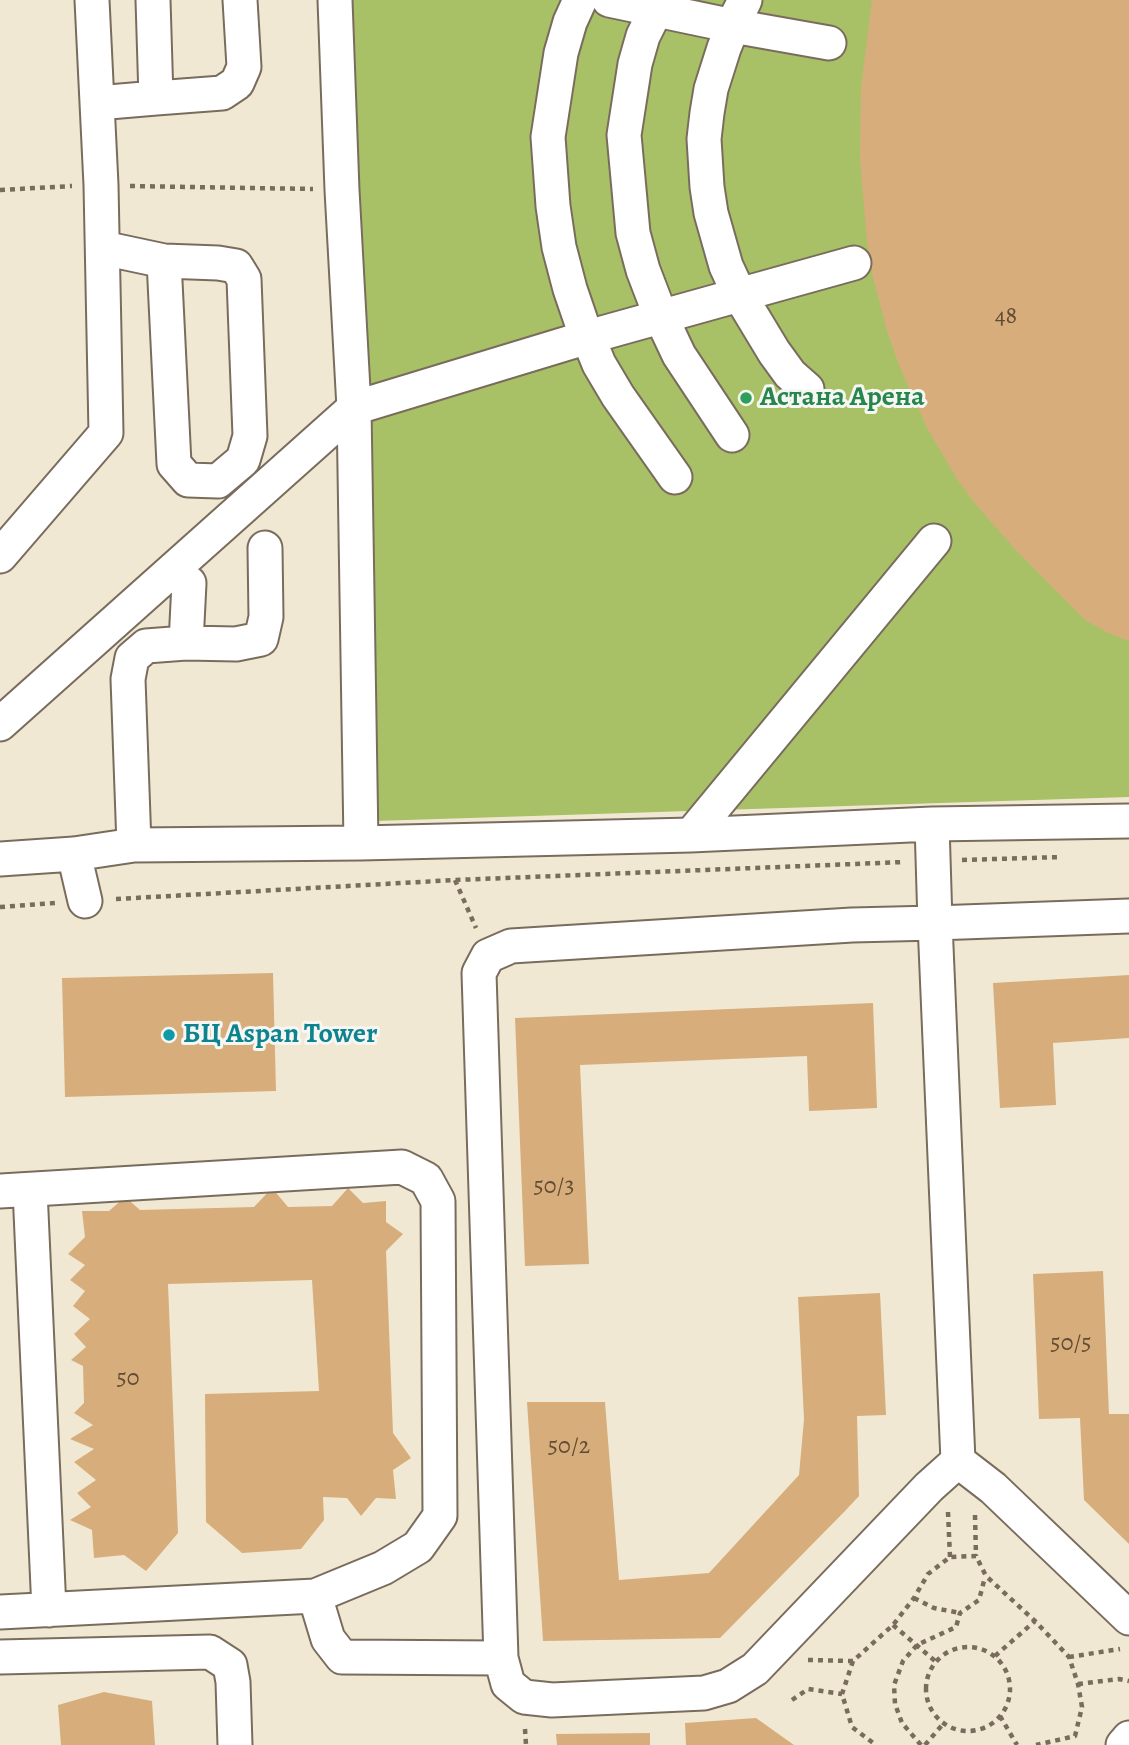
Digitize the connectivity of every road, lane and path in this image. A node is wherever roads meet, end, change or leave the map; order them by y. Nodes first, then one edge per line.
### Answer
1 (92, 0) edge
2 (153, 0) edge
3 (240, 0) edge
4 (334, 0) edge
5 (580, 0) edge
6 (609, 0) edge
7 (659, 5) edge
8 (739, 13) edge
9 (829, 43) dead end
10 (156, 97) junction
11 (97, 103) junction
12 (101, 185) junction
13 (0, 190) edge
14 (342, 190) junction
15 (103, 248) junction
16 (164, 261) junction
17 (854, 263) dead end
18 (739, 294) junction
19 (661, 317) junction
20 (588, 337) junction
21 (807, 389) dead end
22 (354, 408) junction
23 (732, 435) dead end
24 (676, 477) dead end
25 (934, 541) dead end
26 (265, 548) dead end
27 (0, 556) edge
28 (189, 583) dead end
29 (186, 643) junction
30 (0, 724) edge
31 (1129, 821) edge
32 (932, 824) junction
33 (691, 835) junction
34 (360, 843) junction
35 (134, 845) junction
36 (74, 854) junction
37 (1064, 856) dead end
38 (0, 859) edge
39 (933, 861) junction
40 (455, 880) junction
41 (85, 901) junction
42 (0, 907) edge
43 (1129, 916) edge
44 (934, 923) junction
45 (488, 956) junction
46 (15, 1191) edge
47 (958, 1461) junction
48 (986, 1576) junction
49 (315, 1596) junction
50 (914, 1598) junction
51 (49, 1610) junction
52 (0, 1612) edge
53 (960, 1612) junction
54 (1129, 1618) edge
55 (1035, 1621) junction
56 (893, 1625) junction
57 (917, 1645) junction
58 (1129, 1647) edge
59 (800, 1653) dead end
60 (995, 1656) junction
61 (0, 1657) edge
62 (1069, 1657) junction
63 (501, 1658) junction
64 (853, 1661) junction
65 (935, 1661) junction
66 (1129, 1681) edge
67 (1079, 1684) junction
68 (842, 1694) junction
69 (792, 1700) dead end
70 (1000, 1716) junction
71 (943, 1724) junction
72 (1075, 1736) junction
73 (1129, 1738) edge
74 (235, 1745) edge
75 (876, 1745) edge
76 (923, 1745) edge
77 (1017, 1745) edge
78 (1036, 1745) edge
79 (1068, 1745) edge
80 (1123, 1745) edge

1 - 11 lane
2 - 10 lane
3 - 10 lane
4 - 14 lane
5 - 20 lane
6 - 7 lane
7 - 8 lane
7 - 19 lane
8 - 9 lane
8 - 18 lane
10 - 11 lane
11 - 12 lane
12 - 13 path
12 - 14 path
12 - 15 lane
14 - 22 lane
15 - 16 lane
15 - 27 lane
16 - 16 lane
17 - 18 lane
18 - 19 lane
18 - 21 lane
19 - 20 lane
19 - 23 lane
20 - 22 lane
20 - 24 lane
22 - 30 lane
22 - 34 lane
25 - 33 lane
26 - 29 lane
28 - 29 lane
29 - 35 lane
31 - 32 lane
32 - 33 lane
32 - 39 lane
33 - 34 lane
34 - 35 lane
35 - 36 lane
36 - 38 lane
36 - 41 lane
37 - 39 path
39 - 40 path
39 - 44 lane
40 - 41 path
40 - 45 path
41 - 42 path
43 - 44 lane
44 - 45 lane
44 - 47 lane
45 - 63 lane
46 - 49 lane
46 - 51 lane
47 - 54 lane
47 - 63 lane
48 - 50 path
48 - 53 path
48 - 55 path
49 - 51 lane
49 - 63 lane
50 - 53 path
50 - 56 path
51 - 52 lane
53 - 57 path
55 - 60 path
55 - 62 path
56 - 57 path
56 - 64 path
57 - 65 path
57 - 76 path
58 - 62 path
59 - 64 path
60 - 65 path
60 - 70 path
61 - 74 lane
62 - 67 path
64 - 68 path
65 - 71 path
66 - 67 path
67 - 72 path
68 - 69 path
68 - 75 path
70 - 71 path
70 - 77 path
71 - 76 path
72 - 78 path
72 - 79 path
73 - 80 lane

